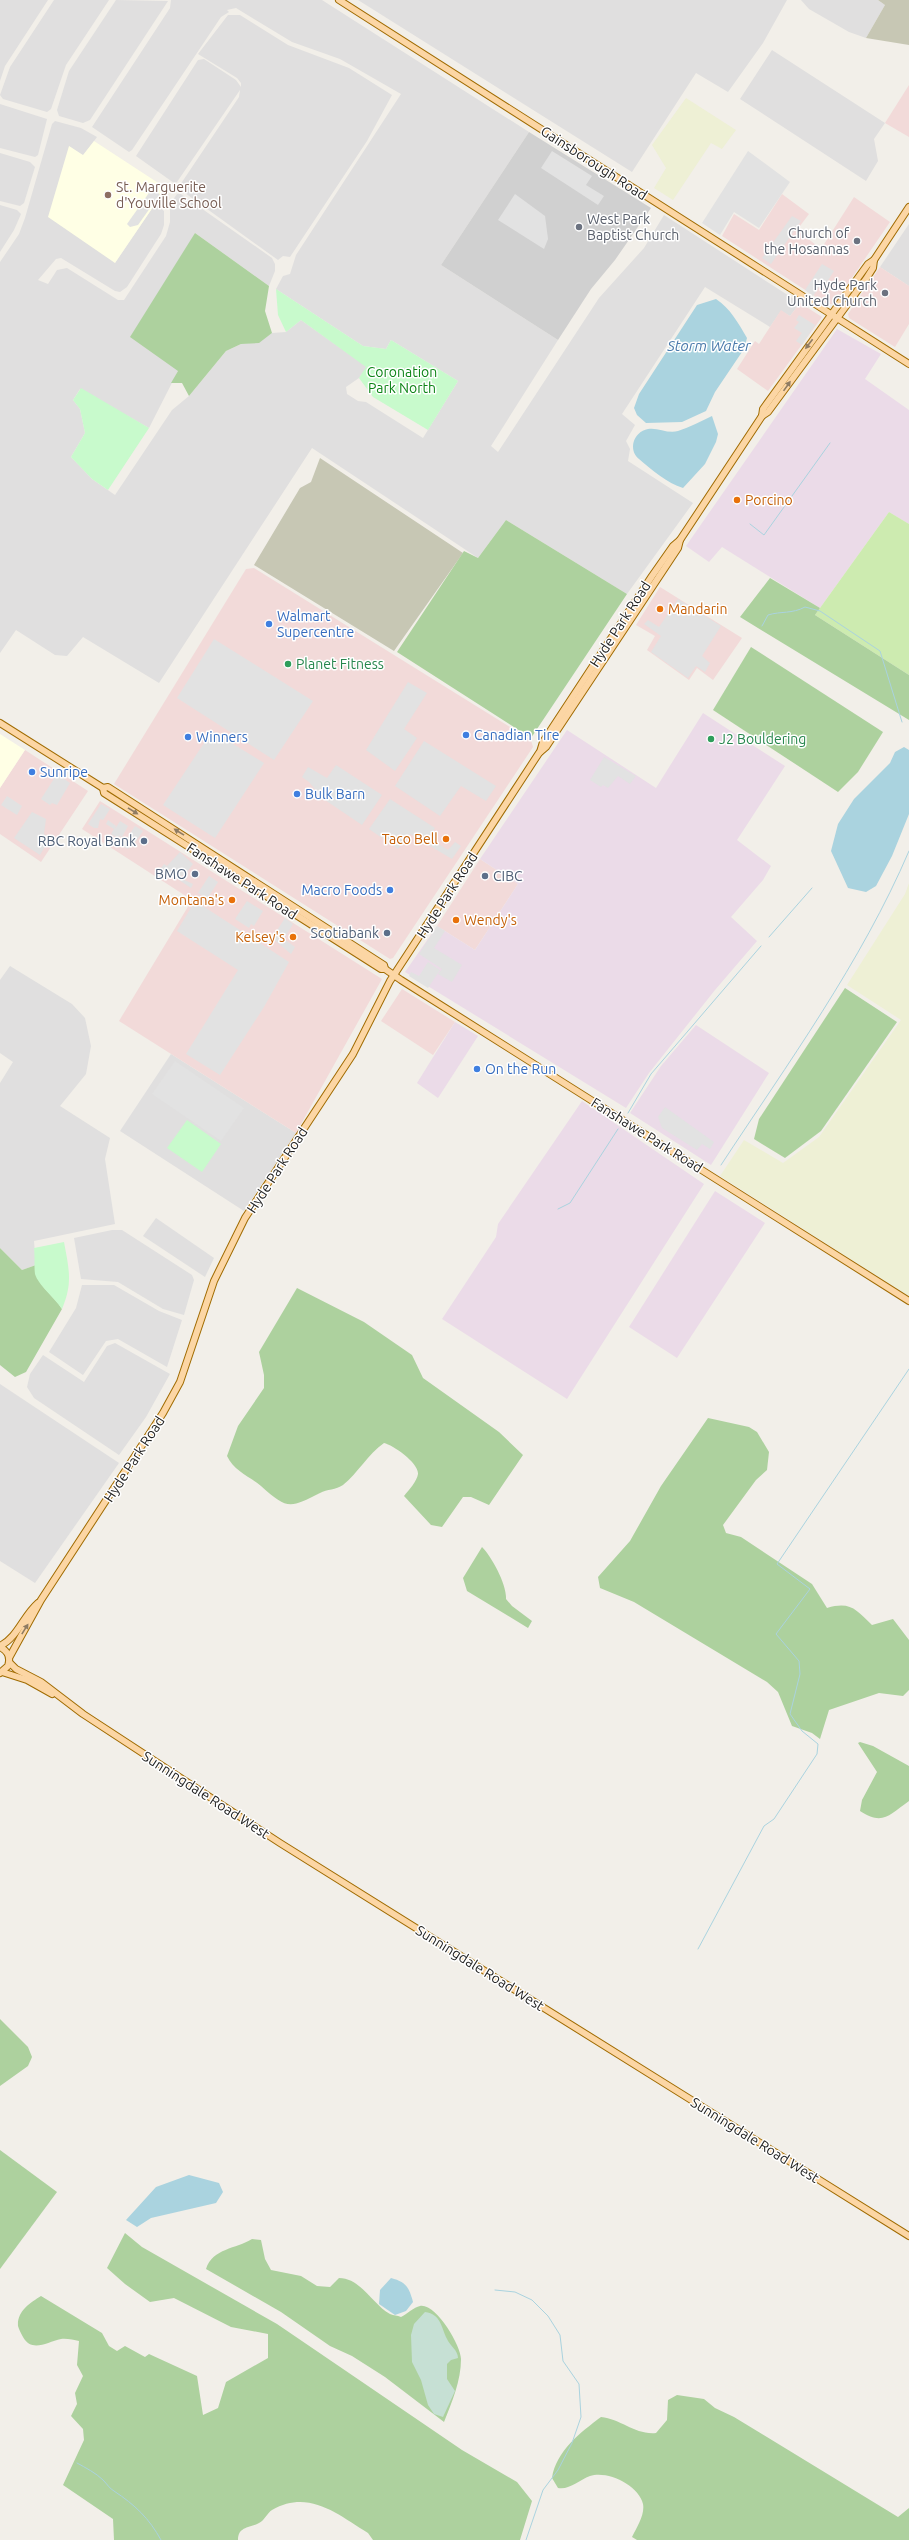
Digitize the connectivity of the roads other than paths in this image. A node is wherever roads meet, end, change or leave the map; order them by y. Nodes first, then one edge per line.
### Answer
1 (339, 0) edge
2 (909, 207) edge
3 (834, 317) junction
4 (909, 364) edge
5 (0, 723) edge
6 (395, 975) junction
7 (909, 1300) edge
8 (41, 1600) junction
9 (0, 1646) edge
10 (9, 1660) junction
11 (1, 1672) edge
12 (55, 1695) junction
13 (909, 2236) edge

1 - 3 main road, Gainsborough Road
2 - 3 main road, Hyde Park Road
3 - 4 main road, Gainsborough Road
3 - 6 main road, Hyde Park Road
5 - 6 main road, Fanshawe Park Road
6 - 7 main road, Fanshawe Park Road
6 - 8 main road, Hyde Park Road
8 - 9 main road, Hyde Park Road
10 -> 8 main road, Hyde Park Road
9 - 10 main road, Sunningdale Road West
10 - 11 main road, Hyde Park Road
10 - 12 main road, Sunningdale Road West
11 - 12 main road, Sunningdale Road West
12 - 13 main road, Sunningdale Road West

